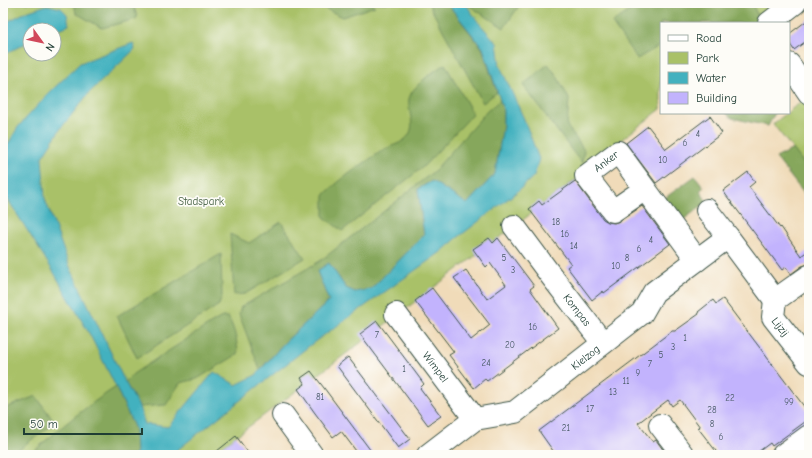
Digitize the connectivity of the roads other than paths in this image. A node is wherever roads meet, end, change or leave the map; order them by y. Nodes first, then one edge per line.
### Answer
1 (794, 3) edge
2 (770, 22) edge
3 (790, 65) edge
4 (809, 92) edge
5 (644, 188) dead end
6 (707, 210) dead end
7 (514, 226) dead end
8 (728, 237) junction
9 (697, 260) junction
10 (809, 276) edge
11 (775, 300) junction
12 (396, 314) dead end
13 (602, 343) junction
14 (809, 363) edge
15 (283, 415) dead end
16 (475, 419) junction
17 (660, 425) dead end
18 (809, 436) edge
19 (312, 455) edge
20 (428, 455) edge
21 (683, 455) edge
22 (783, 455) edge

1 - 2 street
3 - 4 street
5 - 9 street
6 - 8 street
7 - 13 street, Kompas
8 - 9 street, Kielzog
8 - 11 street
9 - 13 street, Kielzog
10 - 11 street, Lijzij
11 - 14 street, Lijzij
12 - 16 street, Wimpel
13 - 16 street, Kielzog
15 - 19 street
16 - 20 street, Kielzog
17 - 21 street
18 - 22 street

